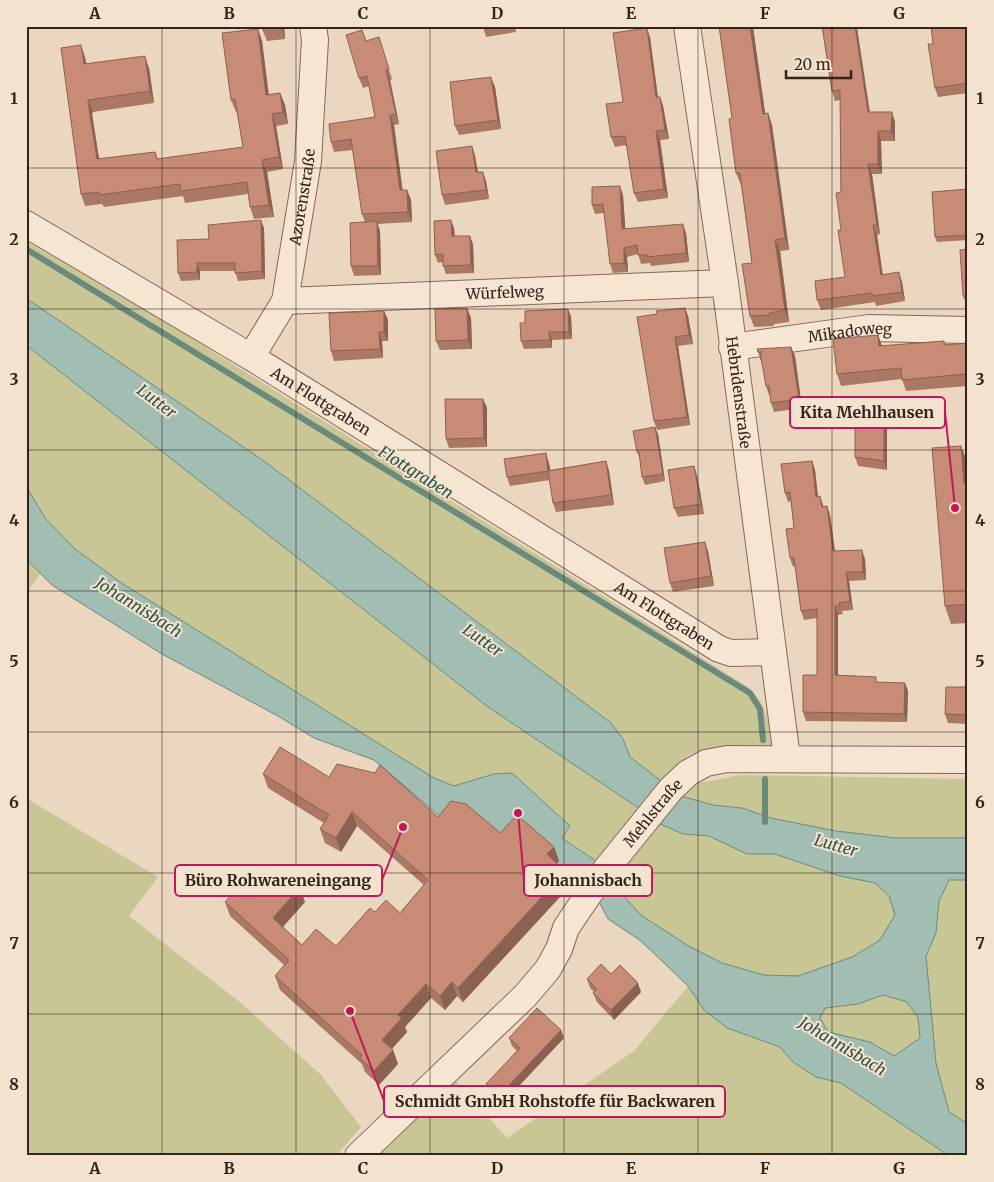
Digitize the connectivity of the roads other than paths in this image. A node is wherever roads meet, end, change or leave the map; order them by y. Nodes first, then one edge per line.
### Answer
1 (313, 26) edge
2 (687, 26) edge
3 (26, 224) edge
4 (725, 283) junction
5 (285, 301) junction
6 (968, 330) edge
7 (732, 347) junction
8 (251, 357) junction
9 (773, 652) junction
10 (787, 758) junction
11 (968, 760) edge
12 (358, 1156) edge

1 - 5 street, Azorenstraße
2 - 4 street, Hebridenstraße
3 - 8 street, Am Flottgraben
4 - 5 street, Würfelweg
4 - 7 street, Hebridenstraße
5 - 8 street, Azorenstraße
6 - 7 street, Mikadoweg
7 - 9 street, Hebridenstraße
8 - 9 street, Am Flottgraben
9 - 10 street, Hebridenstraße
10 - 11 street, Mehlstraße
10 - 12 street, Mehlstraße

